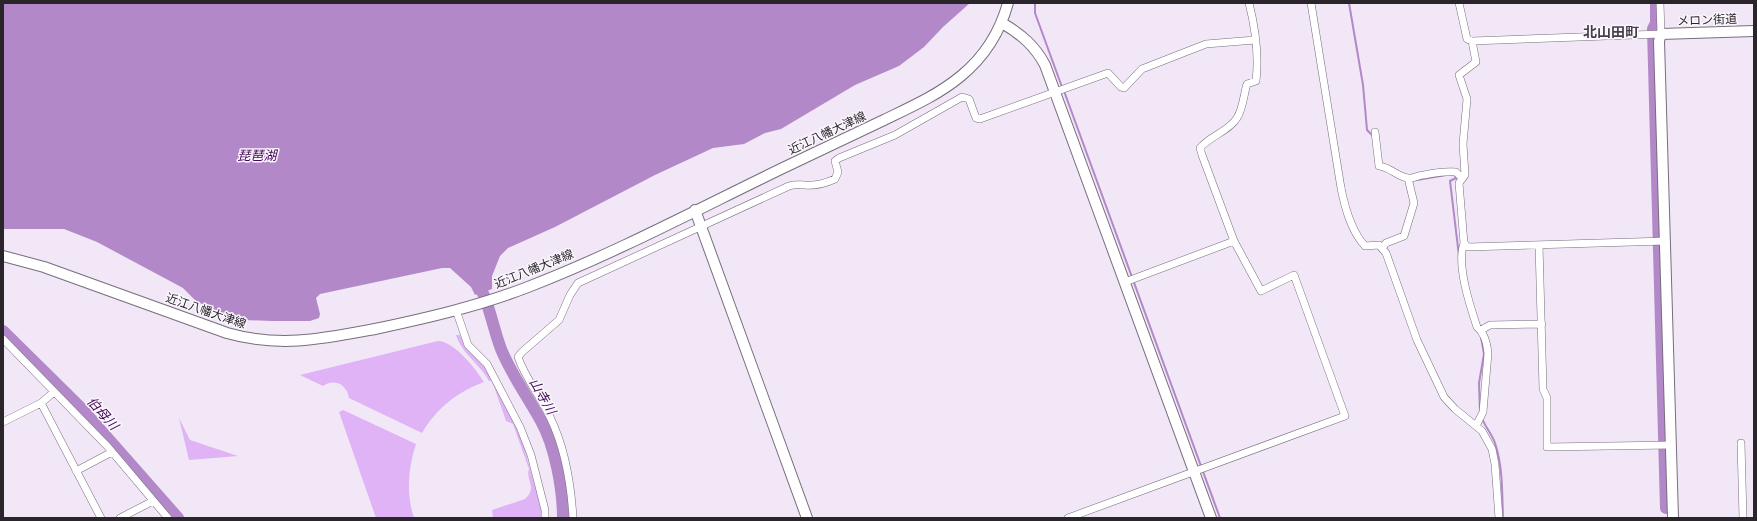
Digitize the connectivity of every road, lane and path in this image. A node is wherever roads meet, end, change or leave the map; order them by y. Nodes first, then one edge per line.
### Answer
1 (1008, 3) edge
2 (1249, 3) edge
3 (1312, 3) edge
4 (1459, 3) edge
5 (1660, 3) edge
6 (1002, 23) junction
7 (1754, 31) edge
8 (1655, 35) junction
9 (1255, 40) junction
10 (1472, 41) junction
11 (1061, 89) junction
12 (1375, 132) dead end
13 (1408, 178) junction
14 (1462, 178) junction
15 (695, 210) junction
16 (701, 226) junction
17 (1234, 241) junction
18 (1661, 242) junction
19 (1464, 243) junction
20 (1539, 245) junction
21 (1383, 247) junction
22 (3, 256) edge
23 (1130, 280) junction
24 (456, 310) junction
25 (1542, 324) junction
26 (1481, 330) junction
27 (3, 339) edge
28 (54, 392) junction
29 (41, 403) junction
30 (3, 422) edge
31 (1476, 426) junction
32 (1741, 443) dead end
33 (1671, 445) junction
34 (112, 452) junction
35 (1200, 470) junction
36 (76, 471) junction
37 (153, 501) junction
38 (101, 518) edge
39 (120, 518) edge
40 (168, 518) edge
41 (545, 518) edge
42 (573, 518) edge
43 (807, 518) edge
44 (1068, 518) edge
45 (1211, 518) edge
46 (1499, 518) edge
47 (1673, 518) edge
48 (1743, 518) edge

1 - 6 street, 近江八幡大津線
2 - 9 street
3 - 21 street
4 - 10 street
5 - 8 street
6 - 11 street
6 - 15 street, 近江八幡大津線
7 - 8 street, メロン街道
8 - 10 street
8 - 18 street
9 - 11 street
9 - 17 street
10 - 14 street
11 - 16 street
11 - 23 street
12 - 13 street
13 - 14 street
13 - 21 street
14 - 19 street
15 - 16 street
15 - 24 street, 近江八幡大津線
16 - 42 street
16 - 43 street
17 - 23 street
17 - 35 street
18 - 20 street
18 - 33 street
19 - 20 street
19 - 26 street
20 - 25 street
21 - 31 street
22 - 24 street, 近江八幡大津線
23 - 35 street
24 - 41 street
25 - 26 street
25 - 33 street
26 - 31 street
27 - 28 street
28 - 29 street
28 - 34 street
29 - 30 street
29 - 36 street
31 - 46 street
32 - 48 street
33 - 47 street
34 - 36 street
34 - 37 street
35 - 44 street
35 - 45 street
36 - 38 street
37 - 39 street
37 - 40 street

